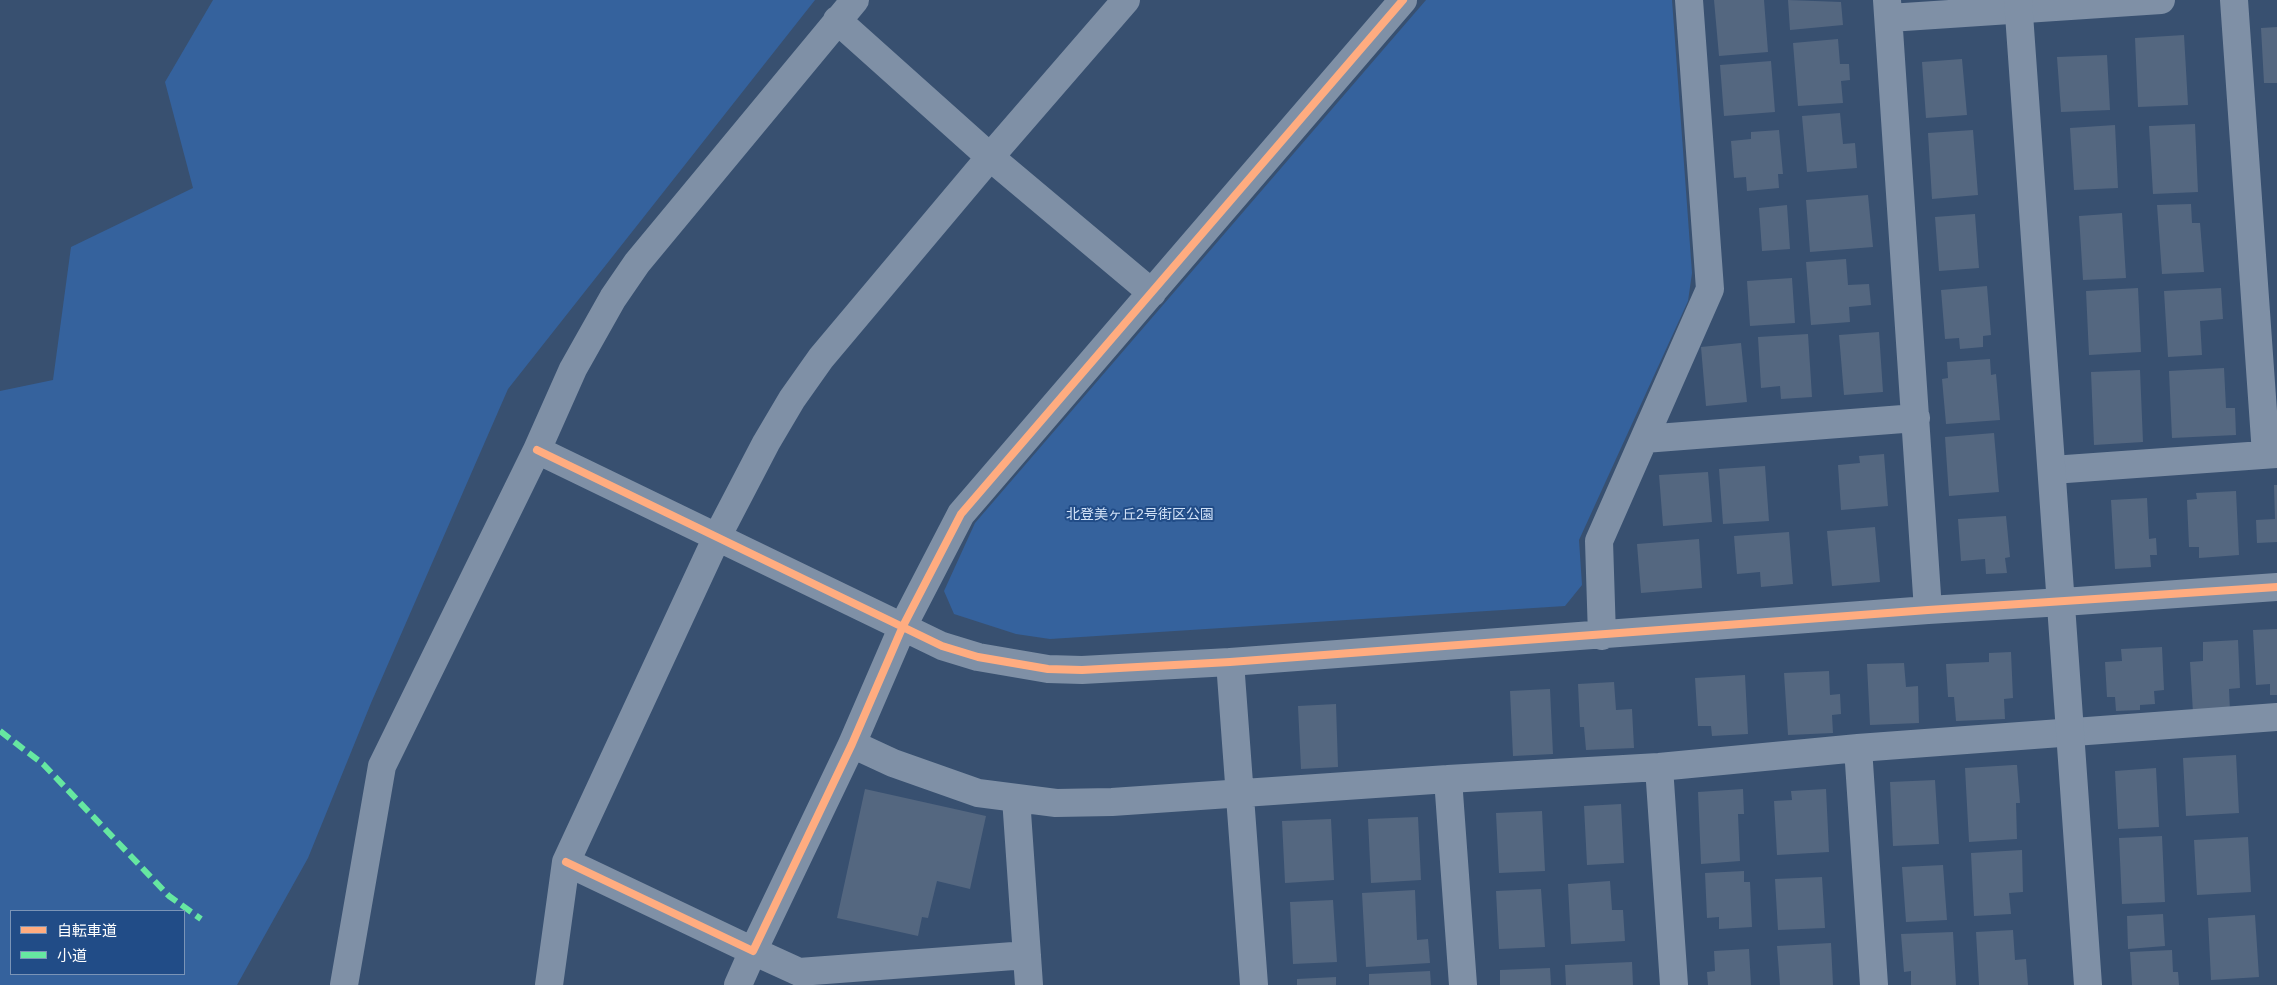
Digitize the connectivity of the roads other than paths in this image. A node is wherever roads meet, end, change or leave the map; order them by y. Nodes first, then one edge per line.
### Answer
1 (855, 0) edge
2 (1126, 0) edge
3 (1403, 0) edge
4 (1689, 0) edge
5 (2161, 0) edge
6 (2234, 0) edge
7 (2019, 5) edge
8 (1888, 9) edge
9 (837, 20) junction
10 (990, 158) junction
11 (1152, 293) junction
12 (1916, 418) junction
13 (1644, 439) junction
14 (537, 450) junction
15 (2271, 454) edge
16 (2052, 470) junction
17 (717, 537) junction
18 (2277, 587) edge
19 (2063, 602) junction
20 (1928, 610) junction
21 (903, 626) junction
22 (1602, 636) junction
23 (1230, 662) junction
24 (2277, 717) edge
25 (2071, 732) junction
26 (852, 744) junction
27 (1858, 748) junction
28 (1659, 767) junction
29 (1448, 779) junction
30 (1240, 792) junction
31 (1016, 798) junction
32 (566, 862) junction
33 (753, 951) junction
34 (1027, 955) junction
35 (344, 985) edge
36 (549, 985) edge
37 (738, 985) edge
38 (1029, 985) edge
39 (1254, 985) edge
40 (1462, 985) edge
41 (1674, 985) edge
42 (1874, 985) edge
43 (2088, 985) edge

1 - 9 street
2 - 10 street
3 - 11 street
4 - 13 street
5 - 7 street
6 - 15 street
7 - 8 street
7 - 16 street
8 - 12 street
9 - 10 street
9 - 14 street
10 - 11 street
10 - 17 street
11 - 21 street
12 - 13 street
12 - 20 street
13 - 22 street
14 - 17 street
14 - 35 street
15 - 16 street
16 - 19 street
17 - 21 street
17 - 32 street
18 - 19 street
19 - 20 street
19 - 25 street
20 - 22 street
21 - 23 street
21 - 26 street
22 - 23 street
23 - 30 street
24 - 25 street
25 - 27 street
25 - 43 street
26 - 31 street
26 - 33 street
27 - 28 street
27 - 42 street
28 - 29 street
28 - 41 street
29 - 30 street
29 - 40 street
30 - 31 street
30 - 39 street
31 - 34 street
32 - 33 street
32 - 36 street
33 - 34 street
33 - 37 street
34 - 38 street

